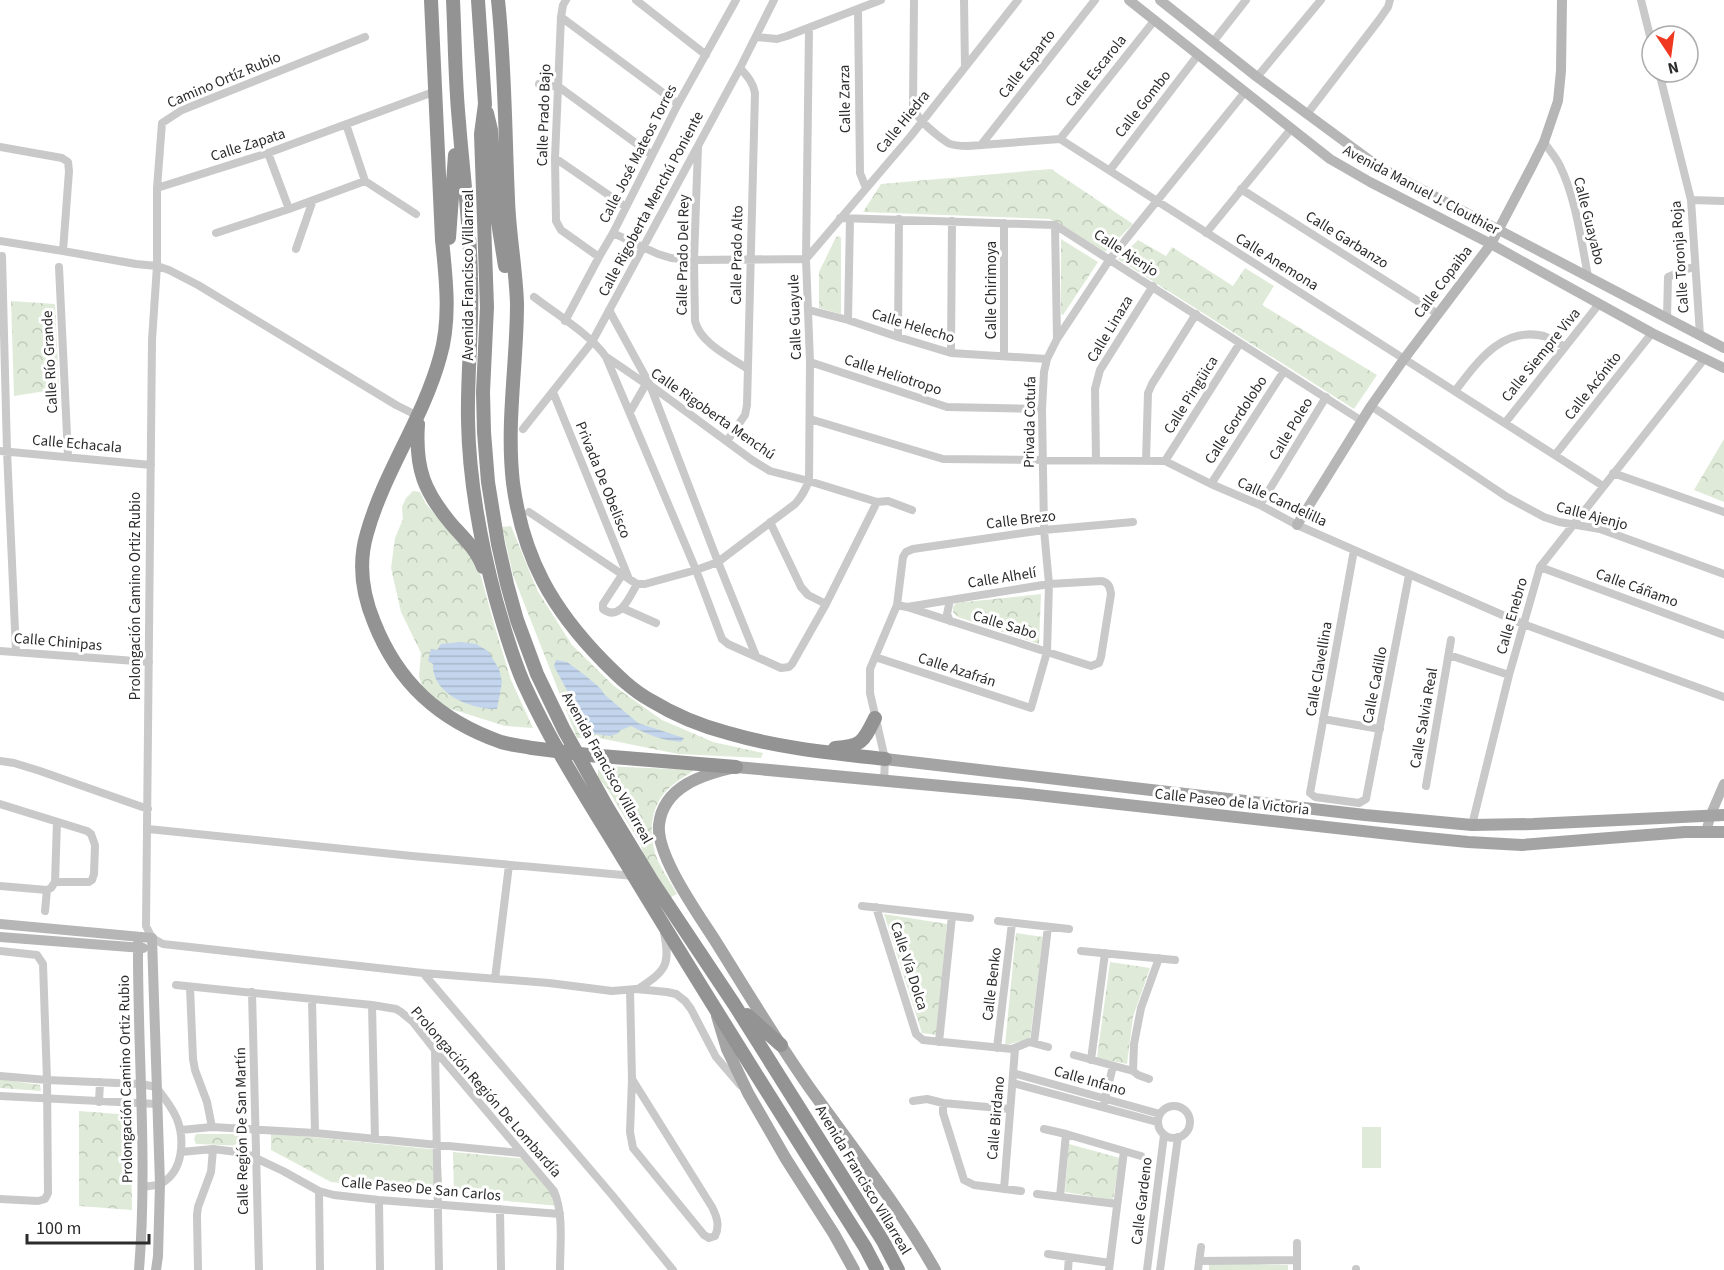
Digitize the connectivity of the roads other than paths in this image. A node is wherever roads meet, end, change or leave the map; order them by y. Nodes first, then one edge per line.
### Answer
1 (431, 0) edge
2 (453, 0) edge
3 (478, 0) edge
4 (498, 0) edge
5 (566, 0) edge
6 (636, 0) edge
7 (736, 0) edge
8 (774, 0) edge
9 (881, 0) edge
10 (914, 0) edge
11 (964, 0) edge
12 (1018, 0) edge
13 (1095, 0) edge
14 (1129, 0) edge
15 (1246, 0) edge
16 (1322, 0) edge
17 (1390, 0) edge
18 (1562, 0) edge
19 (1641, 0) edge
20 (1166, 2) edge
21 (858, 9) junction
22 (561, 17) junction
23 (1154, 21) junction
24 (1647, 24) edge
25 (808, 29) junction
26 (756, 36) junction
27 (365, 37) dead end
28 (1213, 42) junction
29 (706, 55) junction
30 (1198, 55) junction
31 (965, 67) junction
32 (740, 68) junction
33 (1257, 78) junction
34 (539, 84) dead end
35 (1662, 84) edge
36 (436, 85) junction
37 (559, 87) junction
38 (1245, 92) junction
39 (485, 104) junction
40 (678, 104) junction
41 (1307, 114) junction
42 (458, 117) junction
43 (922, 122) junction
44 (346, 124) junction
45 (1291, 129) junction
46 (1060, 138) junction
47 (1544, 142) junction
48 (698, 145) junction
49 (981, 145) junction
50 (0, 147) edge
51 (268, 153) junction
52 (652, 155) junction
53 (555, 158) junction
54 (1379, 167) junction
55 (1110, 170) junction
56 (365, 181) junction
57 (1371, 182) junction
58 (157, 188) junction
59 (866, 188) junction
60 (1241, 189) junction
61 (313, 200) junction
62 (1691, 200) junction
63 (1158, 201) junction
64 (1724, 201) edge
65 (626, 207) junction
66 (289, 209) junction
67 (416, 214) dead end
68 (840, 218) junction
69 (850, 219) junction
70 (899, 219) junction
71 (952, 221) junction
72 (1004, 223) junction
73 (1055, 225) junction
74 (1499, 230) junction
75 (216, 233) dead end
76 (613, 233) junction
77 (1206, 233) junction
78 (0, 241) edge
79 (1491, 244) junction
80 (642, 247) junction
81 (296, 249) dead end
82 (63, 251) junction
83 (2, 256) dead end
84 (599, 257) junction
85 (750, 259) junction
86 (1110, 259) junction
87 (694, 260) junction
88 (806, 260) junction
89 (157, 266) junction
90 (1695, 266) junction
91 (59, 267) dead end
92 (445, 273) junction
93 (1588, 276) junction
94 (1153, 286) junction
95 (534, 297) dead end
96 (1599, 304) junction
97 (609, 310) junction
98 (809, 310) junction
99 (1196, 314) junction
100 (1438, 314) junction
101 (1667, 318) junction
102 (848, 320) junction
103 (565, 321) junction
104 (516, 330) junction
105 (1652, 333) junction
106 (1700, 335) junction
107 (898, 338) junction
108 (1057, 339) junction
109 (592, 342) junction
110 (1240, 343) junction
111 (1564, 347) junction
112 (1724, 348) edge
113 (951, 353) junction
114 (1004, 356) junction
115 (606, 357) junction
116 (1705, 358) junction
117 (1047, 359) junction
118 (1404, 359) junction
119 (810, 363) junction
120 (1724, 368) edge
121 (748, 369) junction
122 (1284, 371) junction
123 (648, 385) junction
124 (1455, 391) junction
125 (553, 392) junction
126 (1326, 397) junction
127 (1371, 406) junction
128 (1042, 409) junction
129 (630, 412) junction
130 (418, 416) junction
131 (810, 419) junction
132 (1362, 421) junction
133 (1504, 423) junction
134 (524, 429) dead end
135 (727, 441) junction
136 (3, 451) edge
137 (1555, 455) junction
138 (68, 456) junction
139 (1042, 460) junction
140 (1096, 460) junction
141 (1146, 460) junction
142 (1165, 461) junction
143 (151, 465) junction
144 (1613, 473) junction
145 (809, 481) junction
146 (1211, 484) junction
147 (1603, 486) junction
148 (876, 502) junction
149 (1260, 505) junction
150 (912, 510) dead end
151 (529, 512) dead end
152 (1724, 512) edge
153 (771, 522) junction
154 (1133, 522) dead end
155 (1573, 523) junction
156 (1297, 525) junction
157 (1044, 530) junction
158 (1354, 550) junction
159 (718, 562) junction
160 (1540, 567) junction
161 (696, 570) junction
162 (1724, 574) edge
163 (1409, 575) junction
164 (625, 577) junction
165 (637, 584) junction
166 (1049, 584) junction
167 (496, 600) junction
168 (950, 600) junction
169 (826, 604) junction
170 (897, 605) junction
171 (907, 607) junction
172 (622, 608) junction
173 (950, 621) junction
174 (656, 622) dead end
175 (1523, 624) junction
176 (1724, 635) edge
177 (1451, 640) dead end
178 (0, 651) edge
179 (16, 652) junction
180 (1047, 652) junction
181 (1449, 655) junction
182 (756, 656) junction
183 (875, 657) junction
184 (1101, 657) joint
185 (149, 662) junction
186 (1509, 675) junction
187 (1724, 697) edge
188 (1031, 708) joint
189 (875, 718) junction
190 (1323, 719) junction
191 (1380, 729) junction
192 (814, 751) junction
193 (885, 759) junction
194 (0, 761) edge
195 (736, 767) junction
196 (884, 782) junction
197 (1724, 784) edge
198 (1426, 786) dead end
199 (1366, 799) joint
200 (0, 806) edge
201 (148, 809) junction
202 (1711, 814) junction
203 (1724, 815) edge
204 (57, 822) junction
205 (1472, 825) junction
206 (148, 829) junction
207 (1706, 832) junction
208 (1724, 832) edge
209 (509, 865) junction
210 (634, 876) junction
211 (55, 882) junction
212 (0, 886) edge
213 (47, 890) junction
214 (862, 906) dead end
215 (876, 907) junction
216 (45, 911) dead end
217 (951, 916) junction
218 (970, 918) dead end
219 (998, 921) dead end
220 (1012, 923) junction
221 (0, 924) edge
222 (662, 924) junction
223 (146, 926) junction
224 (1048, 927) junction
225 (1069, 930) dead end
226 (0, 937) edge
227 (138, 942) junction
228 (152, 944) junction
229 (0, 951) edge
230 (1081, 951) dead end
231 (1105, 953) junction
232 (1159, 958) junction
233 (1175, 960) dead end
234 (423, 973) junction
235 (495, 979) junction
236 (176, 985) dead end
237 (190, 987) junction
238 (633, 990) junction
239 (252, 992) junction
240 (312, 999) junction
241 (734, 1004) junction
242 (372, 1005) junction
243 (714, 1009) junction
244 (939, 1042) junction
245 (1034, 1043) junction
246 (781, 1045) junction
247 (1048, 1047) dead end
248 (998, 1048) junction
249 (1015, 1049) junction
250 (435, 1050) junction
251 (1074, 1055) dead end
252 (1091, 1060) junction
253 (1113, 1066) junction
254 (1133, 1071) junction
255 (1013, 1073) junction
256 (0, 1076) edge
257 (1149, 1078) dead end
258 (632, 1079) junction
259 (47, 1080) junction
260 (100, 1082) junction
261 (1013, 1083) junction
262 (141, 1084) junction
263 (156, 1087) junction
264 (748, 1093) junction
265 (0, 1096) edge
266 (47, 1099) junction
267 (913, 1101) dead end
268 (99, 1102) junction
269 (943, 1103) junction
270 (1104, 1103) junction
271 (141, 1104) junction
272 (157, 1104) junction
273 (1010, 1109) junction
274 (1159, 1118) junction
275 (212, 1127) junction
276 (255, 1129) junction
277 (1044, 1129) dead end
278 (181, 1130) junction
279 (315, 1133) junction
280 (1066, 1134) junction
281 (1164, 1135) junction
282 (1178, 1137) junction
283 (375, 1139) junction
284 (436, 1146) junction
285 (213, 1149) junction
286 (1124, 1151) junction
287 (182, 1152) junction
288 (521, 1153) junction
289 (1141, 1156) dead end
290 (256, 1157) junction
291 (160, 1184) junction
292 (143, 1187) junction
293 (1004, 1189) junction
294 (319, 1191) junction
295 (1021, 1191) dead end
296 (1037, 1194) dead end
297 (1060, 1197) junction
298 (0, 1199) edge
299 (379, 1200) junction
300 (438, 1204) junction
301 (1117, 1204) junction
302 (500, 1209) junction
303 (560, 1214) junction
304 (1297, 1244) dead end
305 (1201, 1247) dead end
306 (1048, 1254) dead end
307 (1069, 1257) junction
308 (1297, 1260) junction
309 (1199, 1266) edge
310 (1110, 1267) edge
311 (139, 1270) edge
312 (156, 1270) edge
313 (198, 1270) edge
314 (259, 1270) edge
315 (320, 1270) edge
316 (380, 1270) edge
317 (440, 1270) edge
318 (501, 1270) edge
319 (560, 1270) edge
320 (673, 1270) edge
321 (854, 1270) edge
322 (877, 1270) edge
323 (898, 1270) edge
324 (934, 1270) edge
325 (1068, 1270) edge
326 (1147, 1270) edge
327 (1160, 1270) edge
328 (1297, 1270) edge

1 - 36 highway
2 - 42 highway, Avenida Francisco Villarreal
3 - 39 highway, Avenida Francisco Villarreal
4 - 104 highway
5 - 22 street, Calle Prado Bajo
6 - 29 street
7 - 29 street, Calle José Mateos Torres
8 - 26 street, Calle Rigoberta Menchú Poniente
9 - 21 street
10 - 43 street
11 - 31 street
12 - 31 street, Calle Hiedra
13 - 49 street, Calle Esparto
14 - 23 street, Avenida Manuel J. Clouthier
15 - 28 street
16 - 33 street
17 - 41 street
18 - 47 street, Calle Copaiba
19 - 24 street
20 - 28 street, Avenida Manuel J. Clouthier
21 - 25 street
21 - 59 street, Calle Zarza
22 - 37 street, Calle Prado Bajo
22 - 40 street
23 - 30 street, Avenida Manuel J. Clouthier
23 - 46 street, Calle Escarola
25 - 26 street
25 - 88 street, Calle Guayule
26 - 32 street, Calle Rigoberta Menchú Poniente
27 - 58 street, Camino Ortíz Rubio
28 - 33 street, Avenida Manuel J. Clouthier
29 - 40 street, Calle José Mateos Torres
30 - 38 street, Avenida Manuel J. Clouthier
30 - 55 street, Calle Gombo
31 - 43 street, Calle Hiedra
32 - 48 street, Calle Rigoberta Menchú Poniente
32 - 85 street, Calle Prado Alto
33 - 41 street, Avenida Manuel J. Clouthier
34 - 37 street
35 - 62 street, Calle Toronja Roja
36 - 44 street, Calle Zapata
36 - 92 highway
37 - 52 street
37 - 53 street, Calle Prado Bajo
38 - 45 street, Avenida Manuel J. Clouthier
38 - 63 street, Privada Cotufa
39 - 104 highway
39 - 241 highway, Avenida Francisco Villarreal
40 - 52 street, Calle José Mateos Torres
41 - 54 street, Avenida Manuel J. Clouthier
42 - 92 highway
42 - 167 highway, Avenida Francisco Villarreal
43 - 49 street
43 - 59 street, Calle Hiedra
44 - 51 street, Calle Zapata
44 - 56 street
45 - 57 street, Avenida Manuel J. Clouthier
45 - 60 street
46 - 49 street
46 - 55 street, Calle Anemona
47 - 74 street, Calle Copaiba
47 - 93 street, Calle Guayabo
48 - 80 street, Calle Rigoberta Menchú Poniente
48 - 87 street, Calle Prado Del Rey
50 - 82 street
51 - 58 street, Calle Zapata
51 - 66 street
52 - 65 street, Calle José Mateos Torres
53 - 65 street
53 - 84 street, Calle Prado Bajo
54 - 57 street
54 - 74 street, Avenida Manuel J. Clouthier
55 - 63 street, Calle Anemona
56 - 61 street
56 - 67 street
57 - 79 street, Avenida Manuel J. Clouthier
58 - 89 street, Camino Ortíz Rubio
59 - 68 street, Calle Hiedra
60 - 77 street
60 - 100 street, Calle Garbanzo
61 - 66 street
61 - 81 street
62 - 64 street
62 - 90 street, Calle Toronja Roja
63 - 77 street, Calle Anemona
63 - 86 street, Privada Cotufa
65 - 76 street, Calle José Mateos Torres
66 - 75 street
68 - 69 street, Calle Ajenjo
68 - 88 street, Calle Hiedra
69 - 70 street, Calle Ajenjo
69 - 102 street
70 - 71 street, Calle Ajenjo
70 - 107 street
71 - 72 street, Calle Ajenjo
71 - 113 street
72 - 73 street, Calle Ajenjo
72 - 114 street, Calle Chirimoya
73 - 86 street, Calle Ajenjo
73 - 108 street
74 - 79 street, Calle Copaiba
74 - 93 street, Avenida Manuel J. Clouthier
76 - 80 street
76 - 84 street, Calle José Mateos Torres
77 - 118 street, Calle Anemona
78 - 82 street
79 - 96 street, Avenida Manuel J. Clouthier
79 - 100 street, Calle Copaiba
80 - 87 street
80 - 97 street, Calle Rigoberta Menchú Poniente
82 - 89 street
83 - 136 street
84 - 103 street, Calle José Mateos Torres
85 - 87 street
85 - 88 street
85 - 121 street, Calle Prado Alto
86 - 94 street, Calle Ajenjo
86 - 108 street, Privada Cotufa
87 - 121 street, Calle Prado Del Rey
88 - 98 street, Calle Guayule
89 - 130 street
89 - 143 street, Prolongación Camino Ortiz Rubio
90 - 101 street
90 - 106 street, Calle Toronja Roja
91 - 138 street, Calle Río Grande
92 - 130 highway
93 - 101 street, Avenida Manuel J. Clouthier
94 - 99 street, Calle Ajenjo
94 - 140 street, Calle Linaza
95 - 103 street
96 - 105 street, Avenida Manuel J. Clouthier
96 - 111 street, Calle Siempre Viva
97 - 109 street
97 - 123 street, Calle Rigoberta Menchú Poniente
98 - 102 street, Calle Helecho
98 - 119 street, Calle Guayule
99 - 110 street, Calle Ajenjo
99 - 141 street
100 - 118 street, Calle Copaiba
101 - 106 street, Avenida Manuel J. Clouthier
102 - 107 street, Calle Helecho
103 - 109 street
104 - 192 highway
105 - 116 street, Avenida Manuel J. Clouthier
105 - 137 street, Calle Acónito
106 - 112 street, Avenida Manuel J. Clouthier
107 - 113 street, Calle Helecho
108 - 117 street, Privada Cotufa
109 - 115 street
109 - 125 street
110 - 122 street, Calle Ajenjo
110 - 142 street, Calle Pingüica
111 - 124 street
111 - 133 street, Calle Siempre Viva
113 - 114 street, Calle Helecho
114 - 117 street, Calle Helecho
115 - 123 street, Calle Rigoberta Menchú
115 - 129 street
116 - 120 street, Avenida Manuel J. Clouthier
116 - 144 street, Calle Enebro
117 - 128 street, Privada Cotufa
118 - 124 street, Calle Anemona
118 - 127 street, Calle Copaiba
119 - 128 street, Calle Heliotropo
119 - 131 street, Calle Guayule
121 - 135 street, Calle Prado Alto
122 - 126 street, Calle Ajenjo
122 - 146 street, Calle Gordolobo
123 - 129 street
123 - 135 street, Calle Rigoberta Menchú
123 - 159 street, Calle Rigoberta Menchú Poniente
124 - 133 street, Calle Anemona
125 - 134 street
125 - 164 street, Privada De Obelisco
126 - 132 street, Calle Ajenjo
126 - 149 street, Calle Poleo
127 - 132 street, Calle Copaiba
127 - 155 street, Calle Ajenjo
128 - 139 street, Privada Cotufa
129 - 161 street
130 - 167 highway
130 - 195 highway, bridge
131 - 139 street, Calle Candelilla
131 - 145 street, Calle Guayule
132 - 156 street, Calle Copaiba
133 - 137 street, Calle Anemona
135 - 145 street, Calle Rigoberta Menchú
136 - 138 street, Calle Echacala
136 - 179 street
137 - 147 street, Calle Anemona
138 - 143 street, Calle Echacala
139 - 140 street, Calle Candelilla
139 - 157 street, Privada Cotufa
140 - 141 street, Calle Candelilla
141 - 142 street, Calle Candelilla
142 - 146 street, Calle Candelilla
143 - 185 street, Prolongación Camino Ortiz Rubio
144 - 147 street, Calle Enebro
144 - 152 street
145 - 148 street, Calle Rigoberta Menchú
145 - 153 street
146 - 149 street, Calle Candelilla
147 - 155 street, Calle Enebro
148 - 150 street, Calle Rigoberta Menchú
148 - 169 street
149 - 156 street, Calle Candelilla
151 - 164 street
153 - 159 street
153 - 169 street
154 - 157 street, Calle Brezo
155 - 160 street, Calle Enebro
155 - 162 street, Calle Ajenjo
156 - 158 street, Calle Candelilla
157 - 166 street, Privada Cotufa
157 - 170 street, Calle Brezo
158 - 163 street, Calle Candelilla
158 - 190 street, Calle Clavellina
159 - 161 street
159 - 182 street, Calle Rigoberta Menchú Poniente
160 - 175 street, Calle Enebro
160 - 176 street, Calle Cáñamo
161 - 165 street
161 - 182 street
163 - 175 street, Calle Candelilla
163 - 191 street, Calle Cadillo
164 - 165 street
164 - 172 street
165 - 172 street
166 - 168 street, Calle Alhelí
166 - 180 street, Privada Cotufa
166 - 184 street, Calle Alhelí
167 - 210 highway, Avenida Francisco Villarreal
168 - 171 street, Calle Alhelí
168 - 173 street
169 - 182 street
170 - 171 street, Calle Sabo
170 - 183 street
171 - 173 street, Calle Sabo
172 - 174 street
173 - 180 street, Calle Sabo
175 - 186 street, Calle Enebro
175 - 187 street, Calle Candelilla
177 - 181 street, Calle Salvia Real
178 - 179 street, Calle Chinipas
179 - 185 street, Calle Chinipas
180 - 184 street, Calle Sabo
180 - 188 street, Privada Cotufa
181 - 186 street, Calle Salvia Real
181 - 198 street, Calle Salvia Real
183 - 188 street, Calle Azafrán
183 - 189 street
185 - 201 street, Prolongación Camino Ortiz Rubio
186 - 205 street, Calle Enebro
189 - 192 highway
189 - 193 street
190 - 191 street
190 - 199 street, Calle Clavellina
191 - 199 street, Calle Cadillo
192 - 193 highway
193 - 196 street
193 - 205 main road, Calle Paseo de la Victoria
194 - 201 street
195 - 196 main road, Calle Paseo de la Victoria
195 - 246 main road
196 - 207 main road, Calle Paseo de la Victoria
197 - 202 street
200 - 204 street
201 - 206 street, Prolongación Camino Ortiz Rubio
202 - 203 main road, Calle Paseo de la Victoria
202 - 205 main road, Calle Paseo de la Victoria
202 - 207 street
204 - 211 street
204 - 211 street
206 - 209 street
206 - 223 street, Prolongación Camino Ortiz Rubio
207 - 208 main road, Calle Paseo de la Victoria
209 - 210 street
209 - 235 street
210 - 222 highway, Avenida Francisco Villarreal
211 - 213 street
212 - 213 street
213 - 216 street
214 - 215 street, Calle Vía Dolca
215 - 217 street, Calle Vía Dolca
215 - 244 street, Calle Vía Dolca
217 - 218 street, Calle Vía Dolca
217 - 244 street, Calle Vía Dolca
219 - 220 street
220 - 224 street
220 - 248 street, Calle Benko
221 - 227 street
222 - 238 street
222 - 243 highway, Avenida Francisco Villarreal
223 - 227 street
223 - 228 street, Prolongación Camino Ortiz Rubio
224 - 225 street
224 - 245 street
226 - 227 street
227 - 228 street
227 - 262 street, Prolongación Camino Ortiz Rubio
228 - 234 street
228 - 263 street, Prolongación Camino Ortiz Rubio
229 - 259 street
230 - 231 street
231 - 232 street
231 - 252 street
232 - 233 street
232 - 254 street
234 - 235 street
234 - 320 street
235 - 238 street
236 - 237 street, Prolongación Región De Lombardía
237 - 239 street, Prolongación Región De Lombardía
237 - 275 street
238 - 258 street
238 - 264 street
239 - 240 street, Prolongación Región De Lombardía
239 - 276 street, Calle Región De San Martín
240 - 242 street, Prolongación Región De Lombardía
240 - 279 street
241 - 246 highway
241 - 323 highway, Avenida Francisco Villarreal
242 - 250 street, Prolongación Región De Lombardía
242 - 283 street
243 - 264 main road
243 - 322 highway, Avenida Francisco Villarreal
244 - 248 street
245 - 247 street
245 - 249 street
246 - 324 main road
248 - 249 street
249 - 255 street, Calle Birdano
250 - 284 street
250 - 288 street, Prolongación Región De Lombardía
251 - 252 street
252 - 253 street
253 - 254 street
253 - 270 street
254 - 257 street
255 - 261 street, Calle Birdano
255 - 270 street, Calle Infano
256 - 259 street
258 - 258 street
259 - 260 street
259 - 266 street
260 - 262 street
260 - 268 street
261 - 270 street, Calle Infano
261 - 273 street, Calle Birdano
262 - 263 street
262 - 271 street, Prolongación Camino Ortiz Rubio
263 - 272 street, Prolongación Camino Ortiz Rubio
263 - 278 street
264 - 321 main road
265 - 266 street
266 - 268 street
266 - 298 street
267 - 269 street
268 - 271 street
269 - 273 street
269 - 293 street
270 - 274 street, Calle Infano
271 - 272 street
271 - 292 street, Prolongación Camino Ortiz Rubio
272 - 291 street, Prolongación Camino Ortiz Rubio
273 - 293 street, Calle Birdano
274 - 281 street
274 - 282 street
275 - 276 street
275 - 278 street
276 - 279 street
276 - 290 street, Calle Región De San Martín
277 - 280 street
278 - 287 street
279 - 283 street
280 - 286 street
280 - 297 street
281 - 282 street
281 - 326 street, Calle Gardeno
282 - 327 street, Calle Gardeno
283 - 284 street
284 - 288 street
284 - 300 street
285 - 287 street, Calle Paseo De San Carlos
285 - 290 street, Calle Paseo De San Carlos
285 - 313 street
286 - 289 street
286 - 301 street
287 - 291 street
288 - 303 street, Prolongación Región De Lombardía
290 - 294 street, Calle Paseo De San Carlos
290 - 314 street, Calle Región De San Martín
291 - 292 street
291 - 312 street, Prolongación Camino Ortiz Rubio
292 - 311 street, Prolongación Camino Ortiz Rubio
293 - 295 street
294 - 299 street, Calle Paseo De San Carlos
294 - 315 street
296 - 297 street
297 - 301 street
299 - 300 street, Calle Paseo De San Carlos
299 - 316 street
300 - 302 street, Calle Paseo De San Carlos
300 - 317 street
301 - 310 street
302 - 303 street, Calle Paseo De San Carlos
302 - 318 street
303 - 319 street, Prolongación Región De Lombardía
304 - 308 street
305 - 309 street
306 - 307 street
307 - 310 street
307 - 325 street
308 - 309 street
308 - 328 street

